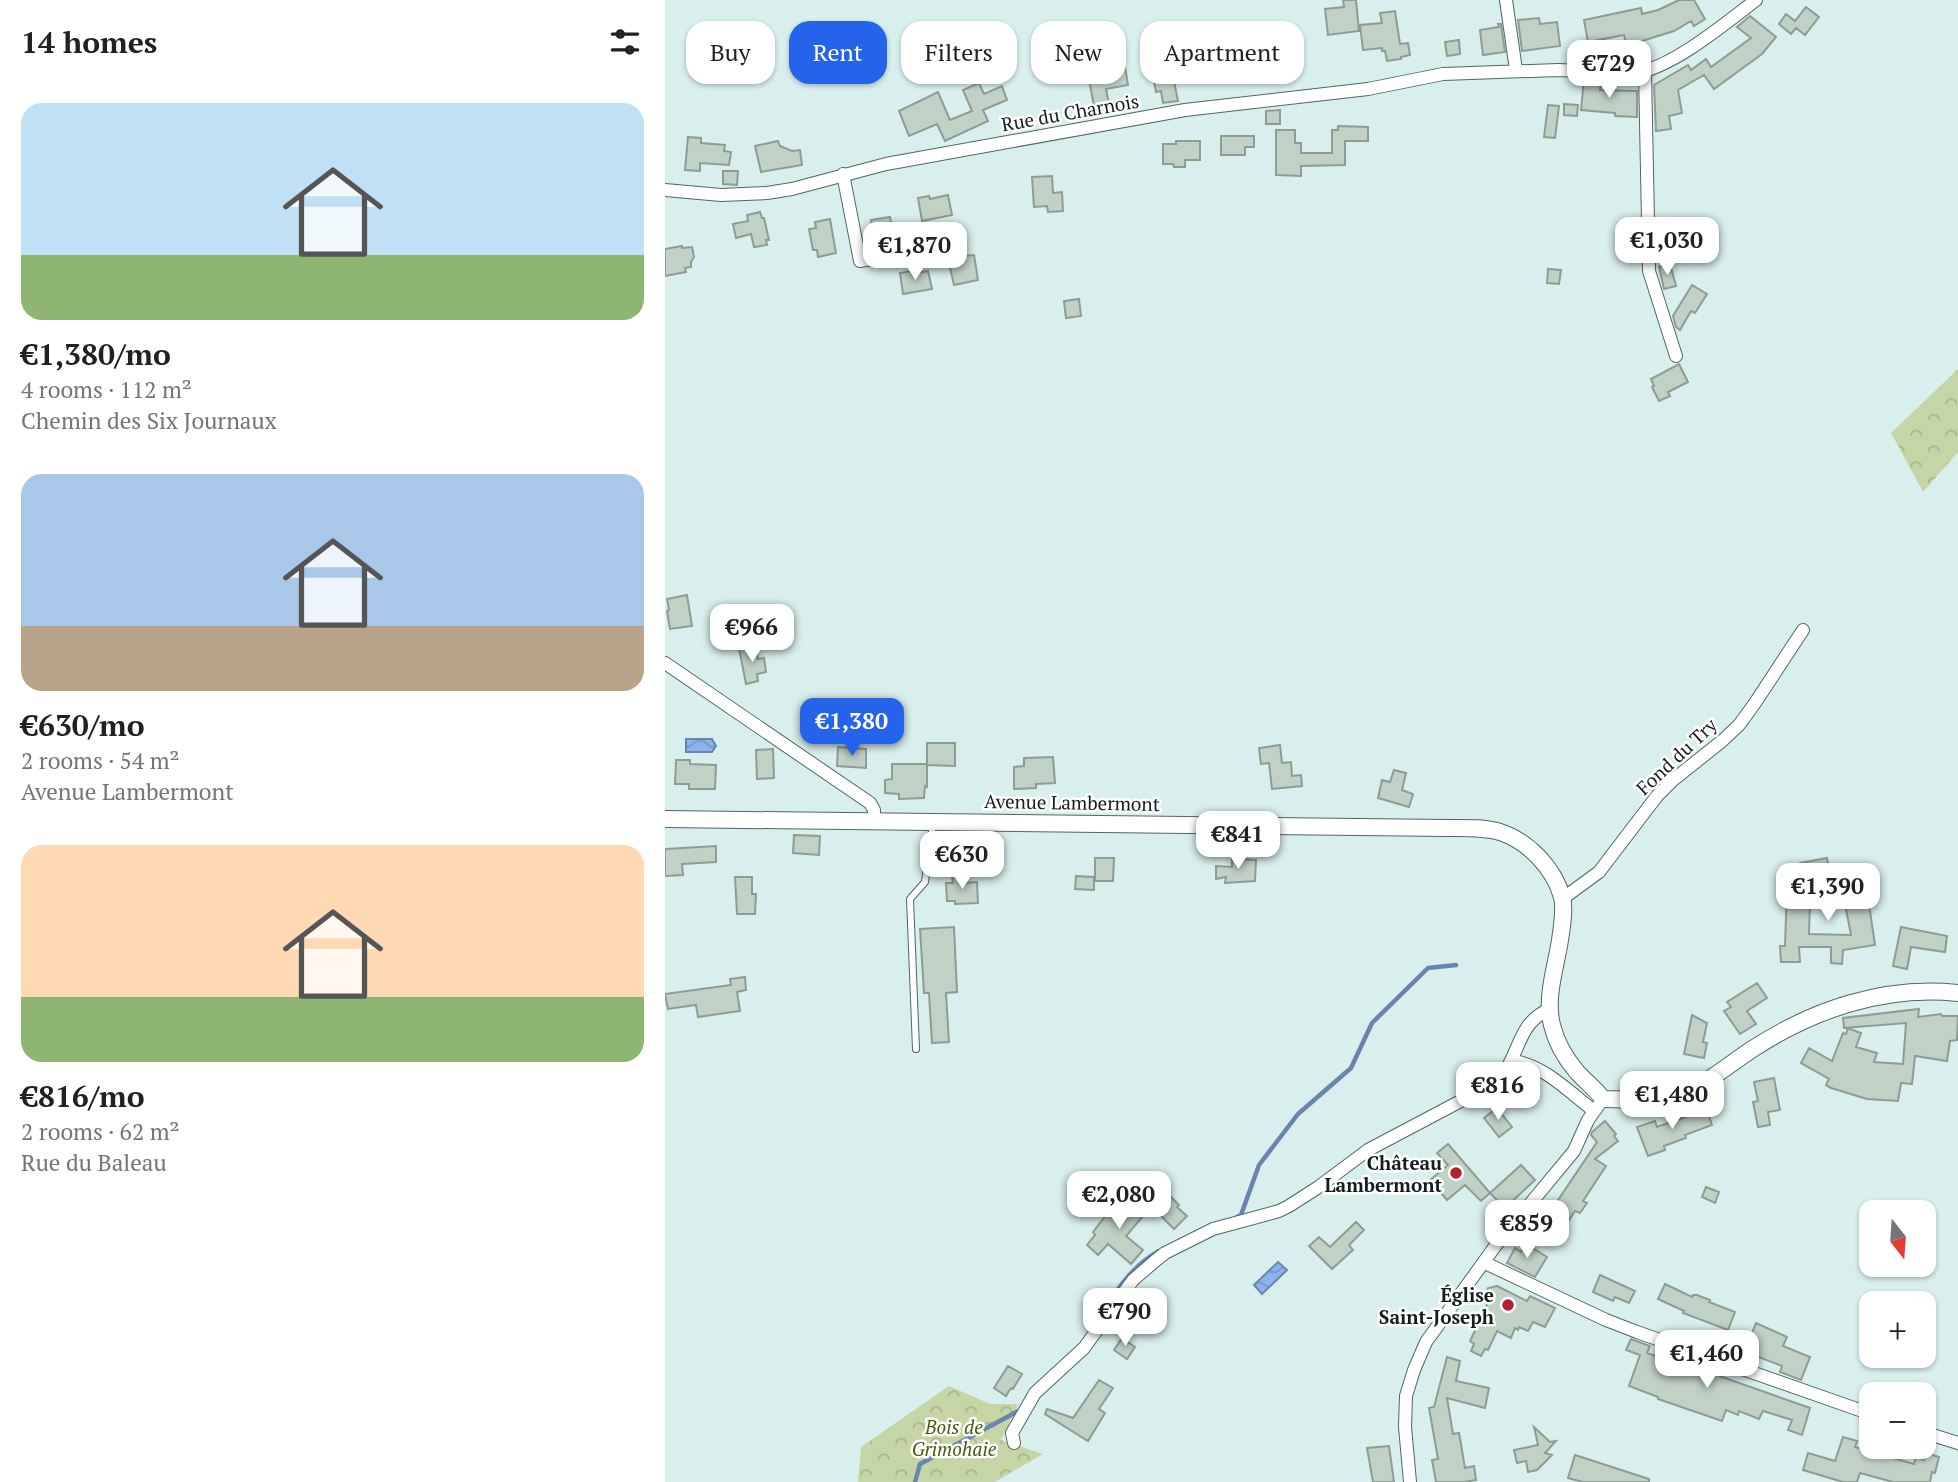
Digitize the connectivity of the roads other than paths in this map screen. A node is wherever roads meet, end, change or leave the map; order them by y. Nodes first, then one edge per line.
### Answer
1 (1506, 0) edge
2 (1756, 0) edge
3 (1516, 70) junction
4 (1645, 72) junction
5 (843, 174) junction
6 (665, 190) edge
7 (932, 249) dead end
8 (1676, 356) dead end
9 (1803, 630) dead end
10 (665, 663) edge
11 (665, 819) edge
12 (874, 821) junction
13 (933, 822) junction
14 (1562, 899) junction
15 (1958, 993) edge
16 (1550, 1009) junction
17 (916, 1049) dead end
18 (1513, 1061) junction
19 (1599, 1105) junction
20 (1485, 1263) junction
21 (1859, 1409) edge
22 (1936, 1436) edge
23 (1014, 1443) dead end
24 (1958, 1444) edge
25 (1410, 1482) edge

1 - 3 street
2 - 4 street, Rue du Charnois
3 - 4 street, Rue du Charnois
3 - 5 street, Rue du Charnois
4 - 8 street
5 - 6 street, Rue du Charnois
5 - 7 street
9 - 14 street, Fond du Try
10 - 12 street
11 - 12 street, Avenue Lambermont
12 - 13 street, Avenue Lambermont
13 - 14 street, Avenue Lambermont
13 - 17 lane
14 - 16 street, Avenue Lambermont
15 - 19 street
16 - 18 street
16 - 19 street, Avenue Lambermont
18 - 19 street
18 - 23 street
19 - 20 street
20 - 21 street
20 - 25 street
22 - 24 street

